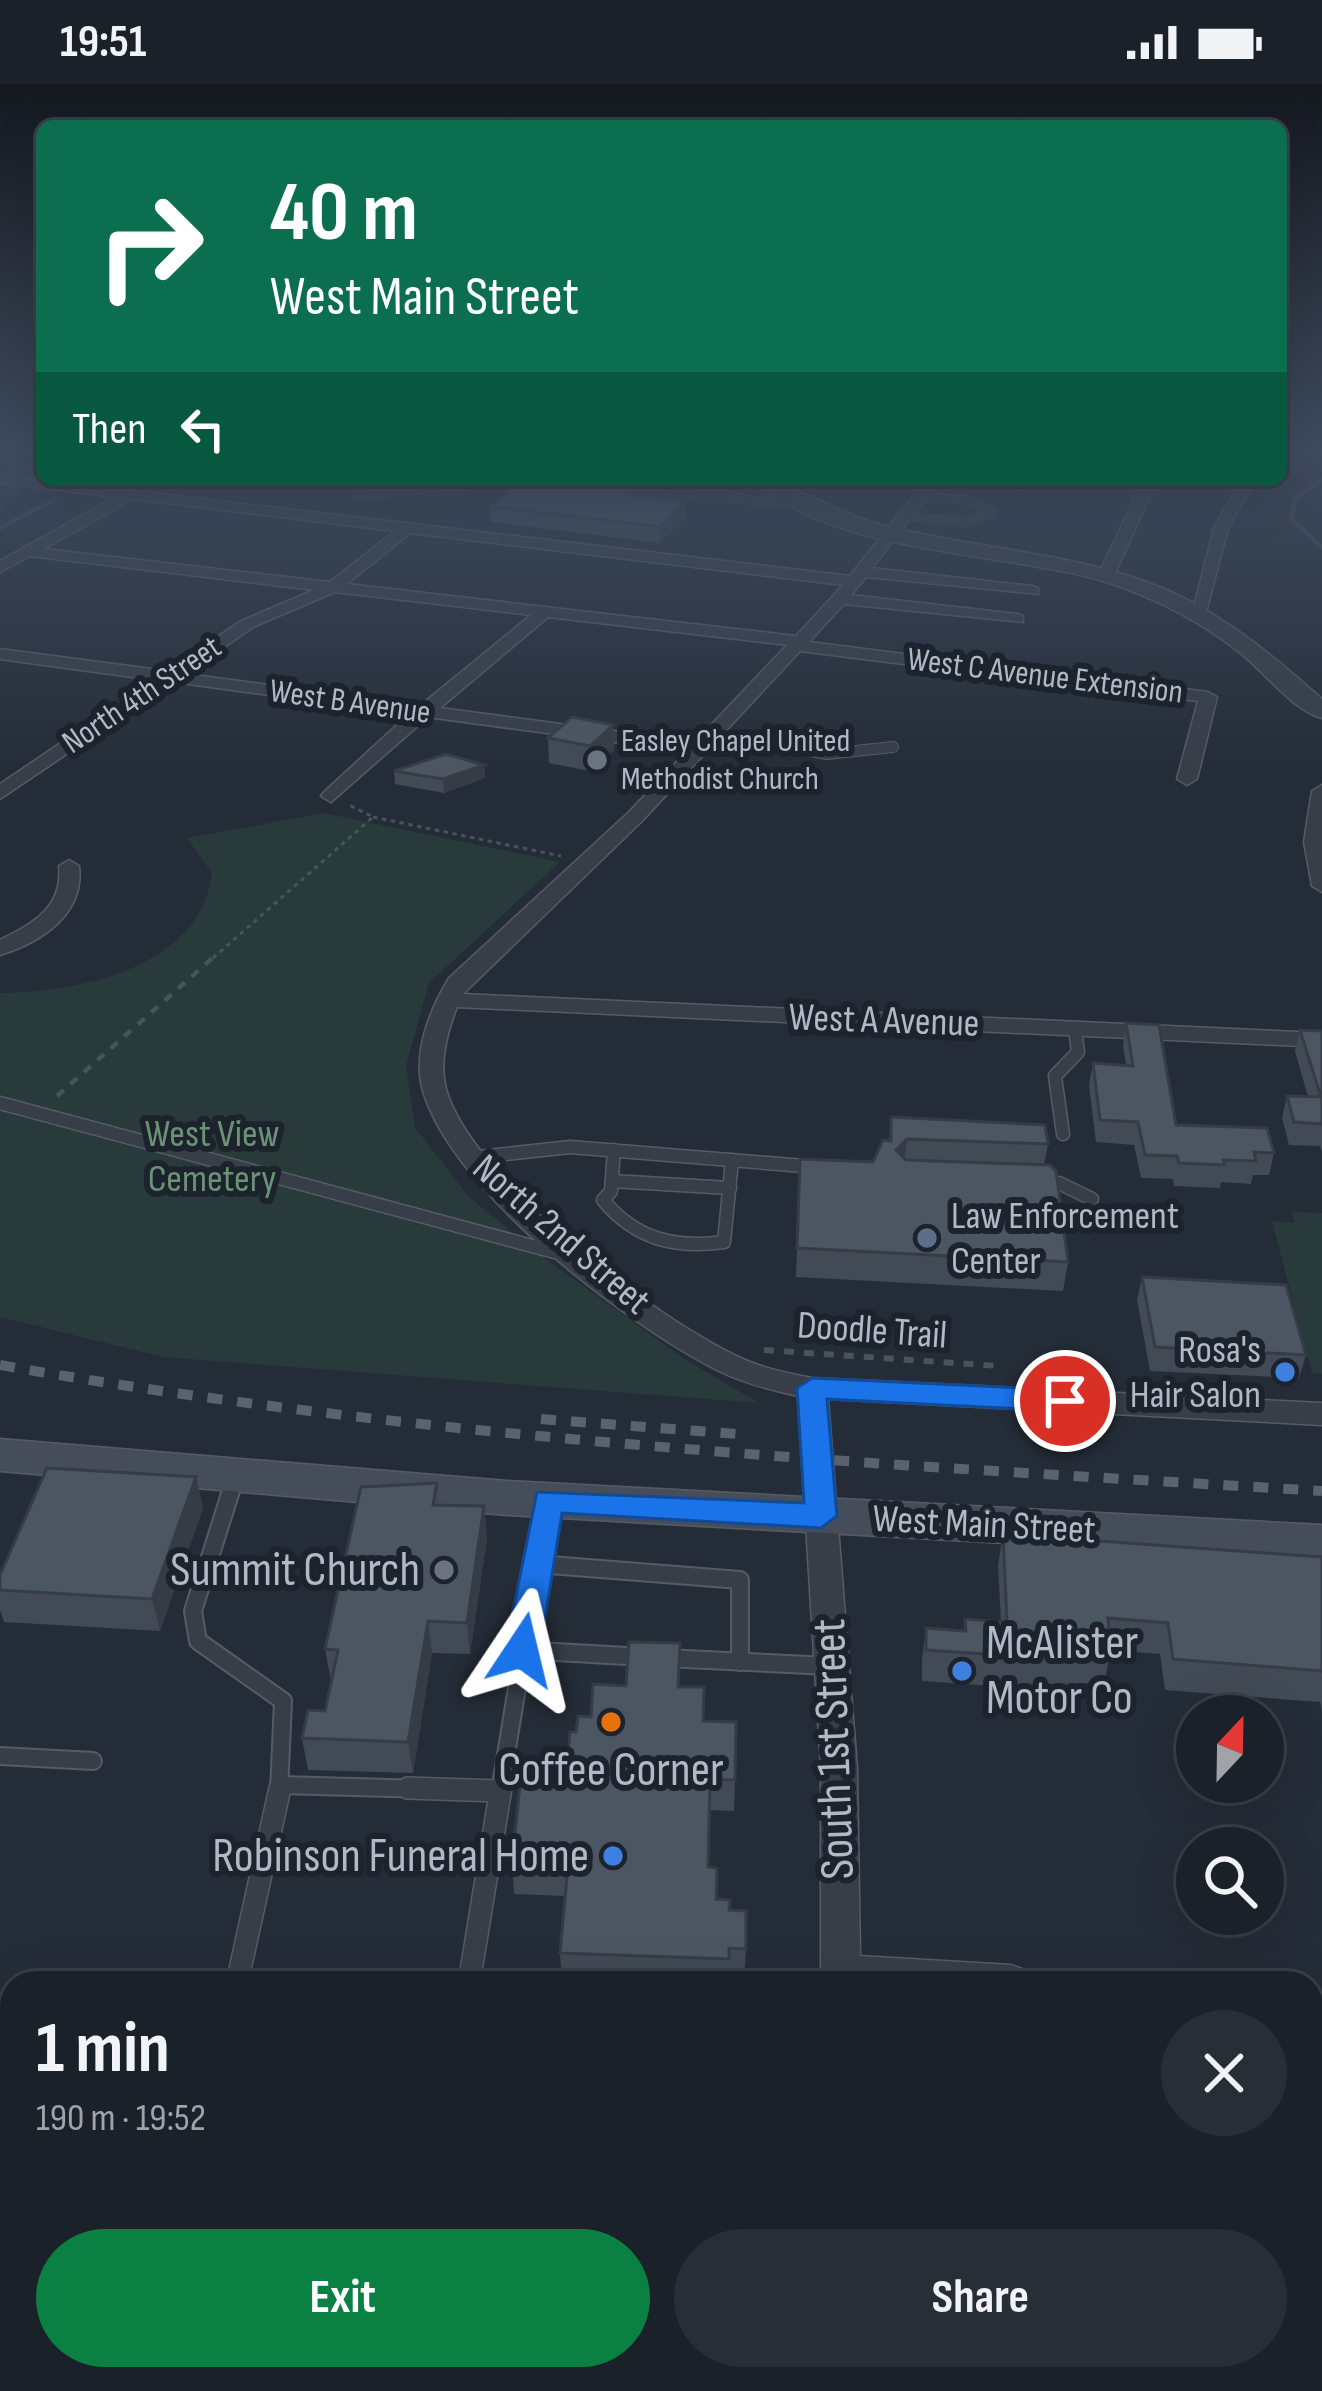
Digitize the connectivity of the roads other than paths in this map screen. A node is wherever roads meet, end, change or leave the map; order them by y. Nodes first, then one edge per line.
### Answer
1 (91, 559) edge
2 (369, 559) edge
3 (654, 559) edge
4 (869, 559) edge
5 (1036, 559) edge
6 (1114, 559) edge
7 (1213, 559) edge
8 (1106, 576) junction
9 (850, 583) junction
10 (334, 587) junction
11 (1032, 591) dead end
12 (545, 611) junction
13 (1198, 612) junction
14 (1017, 619) dead end
15 (799, 644) junction
16 (0, 654) edge
17 (171, 677) junction
18 (1322, 711) edge
19 (425, 712) junction
20 (707, 741) junction
21 (893, 747) dead end
22 (1187, 779) dead end
23 (1322, 791) edge
24 (0, 793) edge
25 (331, 796) road end
26 (69, 866) dead end
27 (1322, 886) edge
28 (0, 948) edge
29 (447, 1000) junction
30 (1075, 1029) junction
31 (1322, 1040) edge
32 (0, 1103) edge
33 (1063, 1134) dead end
34 (614, 1150) junction
35 (469, 1158) junction
36 (732, 1160) junction
37 (837, 1169) edge
38 (612, 1181) junction
39 (1014, 1182) edge
40 (730, 1188) junction
41 (1092, 1199) dead end
42 (580, 1259) junction
43 (812, 1388) junction
44 (1322, 1414) edge
45 (0, 1455) edge
46 (236, 1474) junction
47 (548, 1500) junction
48 (821, 1516) junction
49 (1322, 1543) edge
50 (537, 1564) junction
51 (522, 1650) junction
52 (740, 1662) junction
53 (833, 1666) junction
54 (0, 1756) edge
55 (93, 1761) dead end
56 (281, 1785) junction
57 (499, 1791) junction
58 (240, 1971) edge
59 (472, 1971) edge
60 (841, 1971) edge

1 - 10 street
2 - 10 street, North 4th Street
3 - 9 street
4 - 9 street
5 - 8 street
6 - 8 street
7 - 13 street
8 - 13 street
9 - 11 street
9 - 14 street
9 - 15 street
10 - 12 street
10 - 17 street, North 4th Street
12 - 15 street
12 - 19 street
13 - 18 street
15 - 20 street
15 - 22 street, West C Avenue Extension
16 - 17 street, West B Avenue
17 - 19 street, West B Avenue
17 - 24 street, North 4th Street
19 - 20 street, West B Avenue
19 - 25 street
20 - 21 lane
20 - 29 street
23 - 27 street
26 - 28 street
29 - 30 street, West A Avenue
29 - 35 street, North 2nd Street
30 - 31 street, West A Avenue
30 - 33 lane
32 - 42 lane
34 - 35 lane
34 - 36 lane
34 - 38 lane
35 - 42 street, North 2nd Street
36 - 37 lane
36 - 40 lane
38 - 40 lane
38 - 40 lane
39 - 41 lane
42 - 43 street, North 2nd Street
43 - 44 street, North 2nd Street
43 - 48 street
45 - 46 main road, West Main Street
46 - 47 main road, West Main Street
46 - 56 lane
47 - 48 main road, West Main Street
47 - 50 lane
48 - 49 main road, West Main Street
48 - 53 street, South 1st Street
50 - 51 lane
50 - 52 lane
51 - 52 lane
51 - 57 lane
52 - 53 lane
53 - 60 street, South 1st Street
54 - 55 lane
56 - 57 lane
56 - 58 lane
57 - 59 lane

